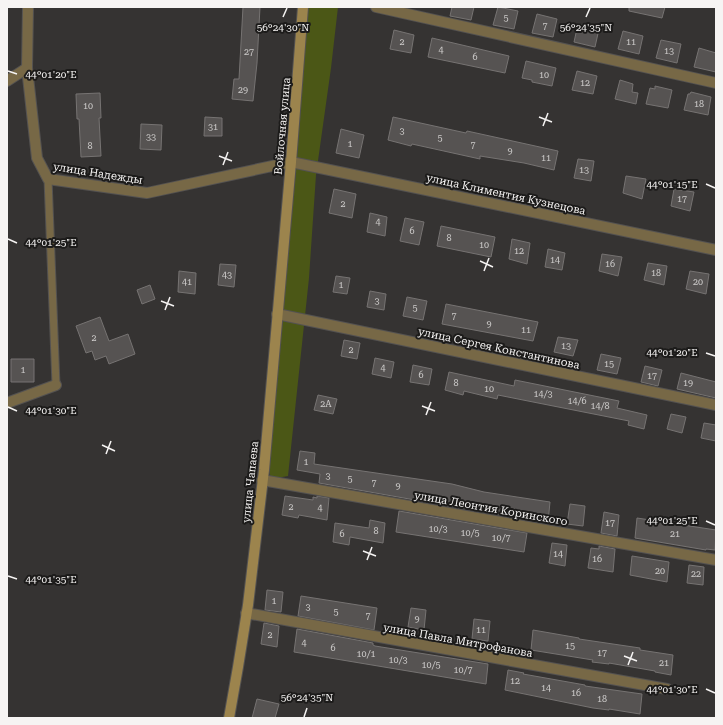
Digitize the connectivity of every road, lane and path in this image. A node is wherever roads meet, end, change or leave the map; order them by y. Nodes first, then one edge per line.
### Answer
1 (28, 7) edge
2 (303, 7) edge
3 (376, 7) edge
4 (27, 68) junction
5 (7, 81) edge
6 (716, 83) edge
7 (291, 162) junction
8 (48, 179) junction
9 (283, 247) joint
10 (716, 250) edge
11 (277, 314) junction
12 (56, 385) joint
13 (7, 403) edge
14 (716, 405) edge
15 (262, 480) junction
16 (716, 560) edge
17 (246, 613) junction
18 (667, 689) dead end
19 (229, 718) edge

1 - 4 street, улица Надежды
2 - 7 street, Войлочная улица
3 - 6 street
4 - 5 street
4 - 8 street, улица Надежды
7 - 8 street, улица Надежды
7 - 9 street, Войлочная улица
7 - 10 street, улица Климентия Кузнецова
8 - 12 lane
9 - 11 street, улица Чапаева
11 - 14 street, улица Сергея Константинова
11 - 15 street, улица Чапаева
12 - 13 street
15 - 16 street, улица Леонтия Коринского
15 - 17 street, улица Чапаева
17 - 18 street, улица Павла Митрофанова
17 - 19 street, улица Чапаева

